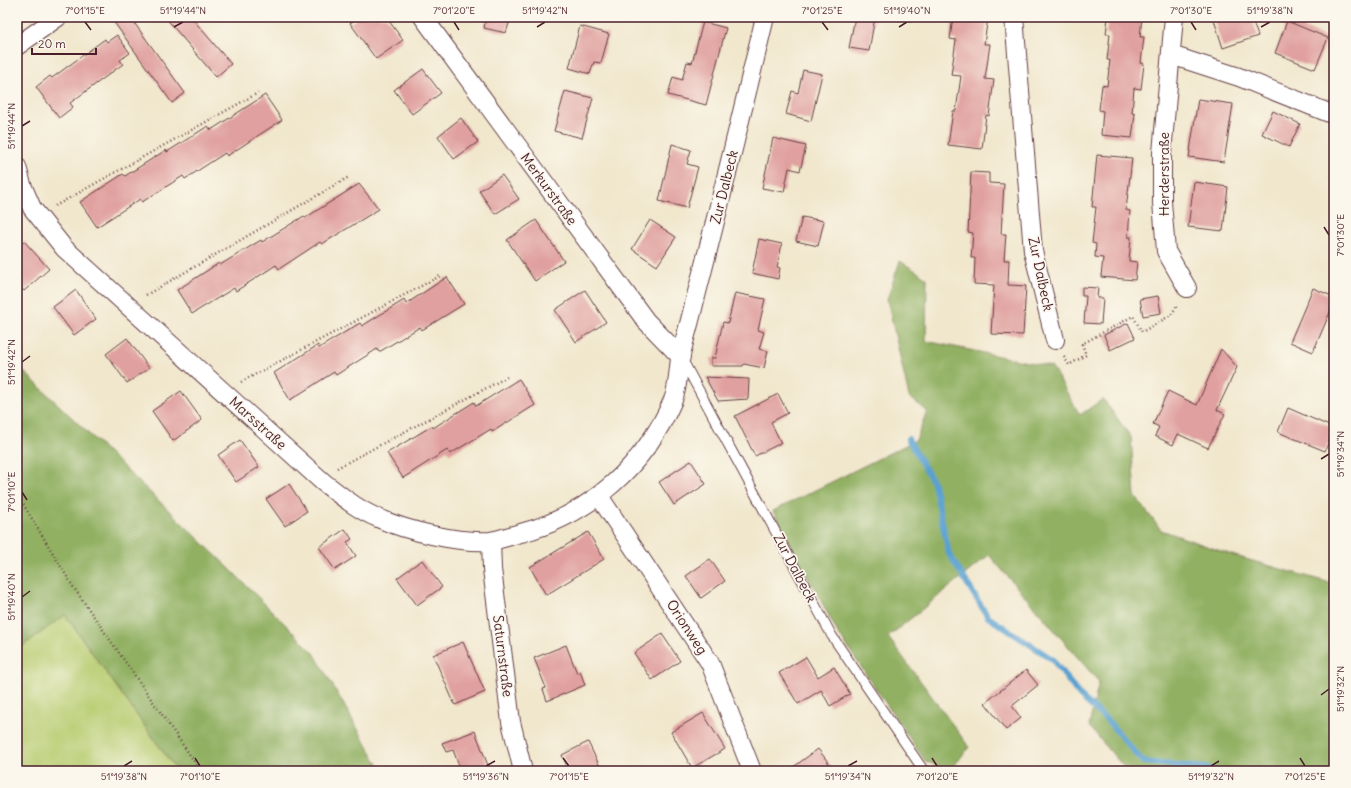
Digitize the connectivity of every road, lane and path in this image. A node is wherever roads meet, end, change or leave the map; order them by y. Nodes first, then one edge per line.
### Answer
1 (58, 17) edge
2 (423, 17) edge
3 (765, 17) edge
4 (1014, 17) edge
5 (1174, 17) edge
6 (17, 46) edge
7 (1172, 55) junction
8 (258, 93) dead end
9 (1334, 115) edge
10 (17, 167) edge
11 (349, 177) dead end
12 (58, 204) dead end
13 (440, 276) dead end
14 (1187, 288) joint
15 (146, 295) dead end
16 (1055, 340) joint
17 (681, 357) junction
18 (507, 377) dead end
19 (245, 380) dead end
20 (340, 467) dead end
21 (17, 494) edge
22 (599, 496) junction
23 (573, 513) joint
24 (491, 541) junction
25 (201, 771) edge
26 (522, 771) edge
27 (752, 771) edge
28 (924, 771) edge

1 - 6 street
2 - 17 street, Merkurstraße
3 - 17 street, Zur Dalbeck
4 - 16 street, Zur Dalbeck
5 - 7 street, Herderstraße
7 - 9 street
7 - 14 street, Herderstraße
8 - 12 path
10 - 24 street, Marsstraße
11 - 15 path
13 - 19 path
14 - 16 path
17 - 22 street, Zur Dalbeck
17 - 28 lane, Zur Dalbeck
18 - 20 path
21 - 25 path
22 - 23 street, Zur Dalbeck
22 - 27 street, Orionweg
23 - 24 street, Marsstraße
24 - 26 street, Saturnstraße

